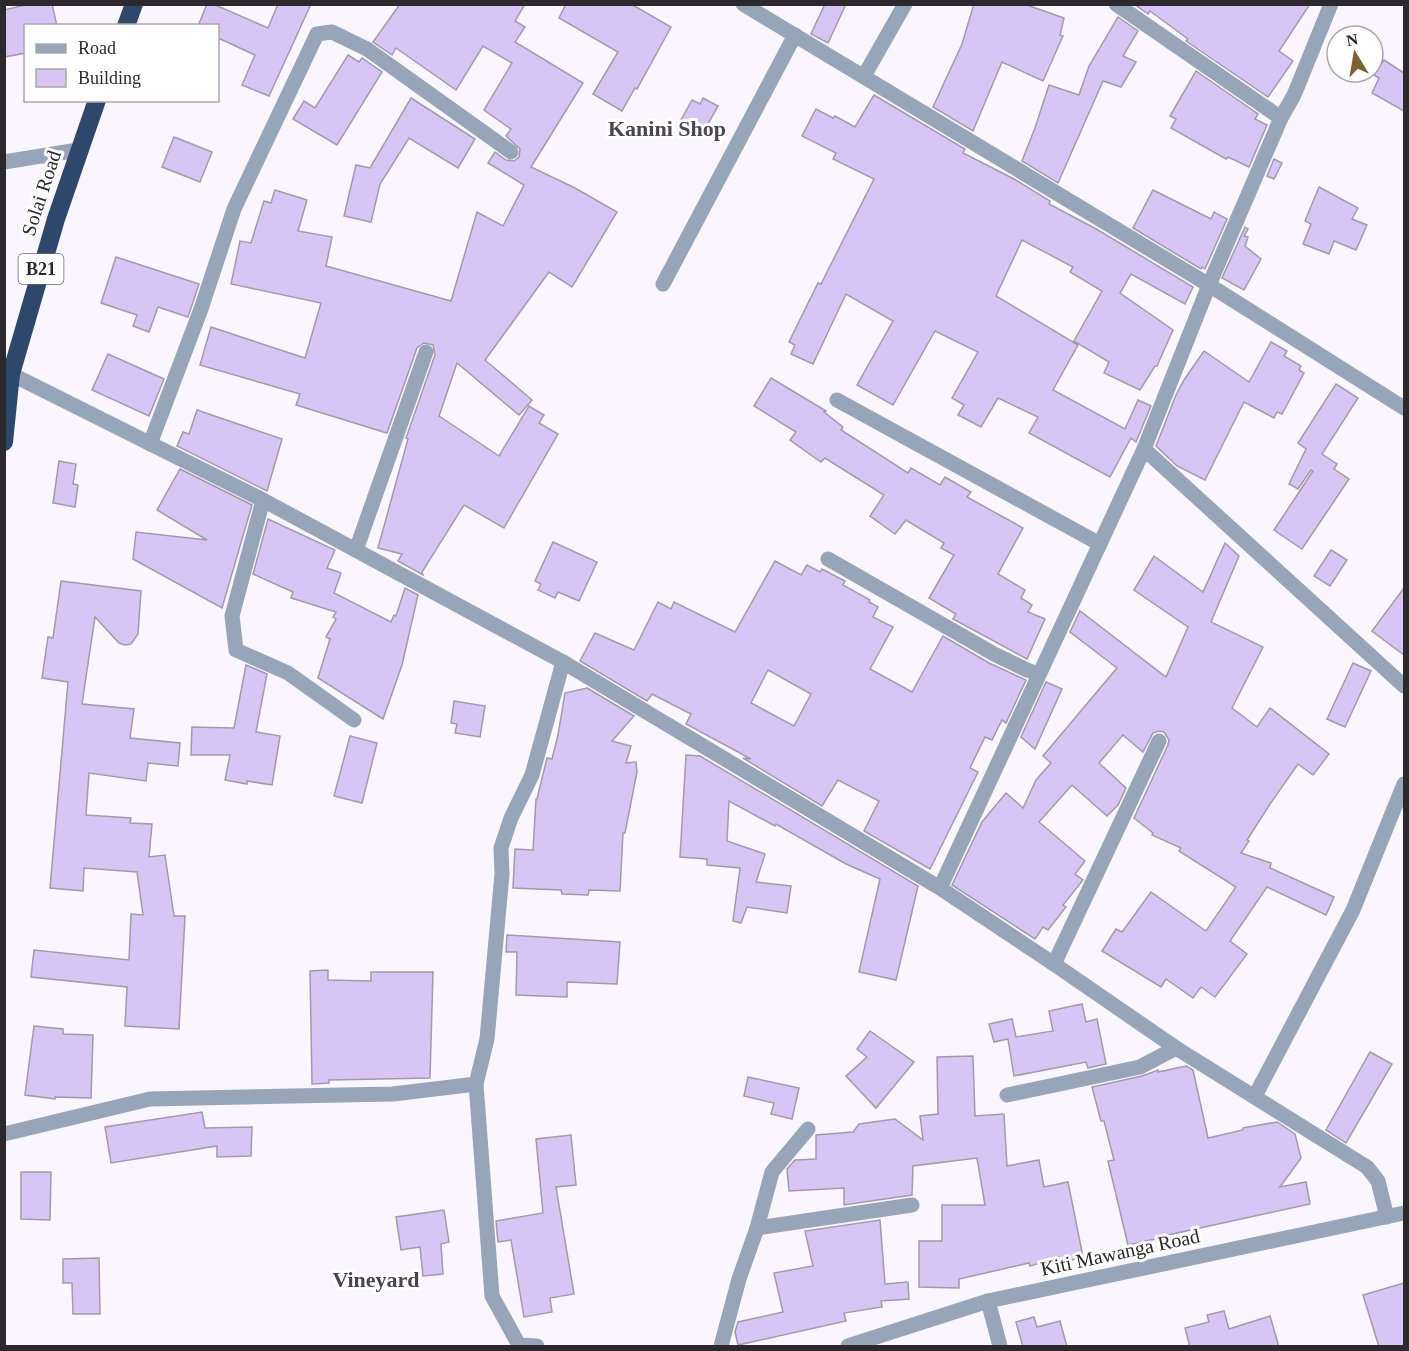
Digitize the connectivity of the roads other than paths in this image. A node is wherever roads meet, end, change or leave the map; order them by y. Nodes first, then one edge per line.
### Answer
1 (134, 4) edge
2 (743, 4) edge
3 (905, 4) edge
4 (1116, 4) edge
5 (1331, 4) edge
6 (127, 24) edge
7 (795, 35) junction
8 (864, 76) junction
9 (97, 102) edge
10 (1281, 118) junction
11 (78, 150) junction
12 (510, 152) dead end
13 (4, 162) edge
14 (663, 284) dead end
15 (1209, 285) junction
16 (426, 352) dead end
17 (11, 375) junction
18 (837, 400) dead end
19 (1404, 408) edge
20 (4, 442) edge
21 (150, 444) junction
22 (1144, 449) junction
23 (263, 500) junction
24 (1100, 544) junction
25 (356, 550) junction
26 (828, 559) dead end
27 (563, 662) junction
28 (1040, 674) junction
29 (1404, 687) edge
30 (354, 720) dead end
31 (1159, 741) dead end
32 (1404, 784) edge
33 (940, 888) junction
34 (1054, 963) junction
35 (1176, 1048) junction
36 (476, 1084) junction
37 (1007, 1095) dead end
38 (1255, 1096) junction
39 (808, 1129) dead end
40 (4, 1134) edge
41 (912, 1205) dead end
42 (1404, 1213) edge
43 (1387, 1217) junction
44 (757, 1228) junction
45 (988, 1301) junction
46 (537, 1347) edge
47 (721, 1347) edge
48 (848, 1347) edge
49 (1000, 1347) edge

1 - 6 highway
2 - 7 street
3 - 8 street
4 - 10 street
5 - 10 street
7 - 8 street
7 - 14 street
8 - 15 street
9 - 11 highway, Solai Road / B21
10 - 15 street
11 - 13 street
11 - 17 highway, Solai Road / B21
12 - 21 street
15 - 19 street
15 - 22 street
16 - 25 street
17 - 20 highway, Solai Road / B21
17 - 21 street
18 - 24 street
21 - 23 street
22 - 24 street
22 - 29 street
23 - 25 street
23 - 30 street
24 - 28 street
25 - 27 street
26 - 28 street
27 - 33 street
27 - 36 street
28 - 33 street
31 - 34 street
32 - 38 street
33 - 34 street
34 - 35 street
35 - 37 street
35 - 38 street
36 - 40 street
36 - 46 street
38 - 43 street
39 - 44 street
41 - 44 street
42 - 43 street, Kiti Mawanga Road
43 - 45 street, Kiti Mawanga Road
44 - 47 street
45 - 48 street, Kiti Mawanga Road
45 - 49 street

